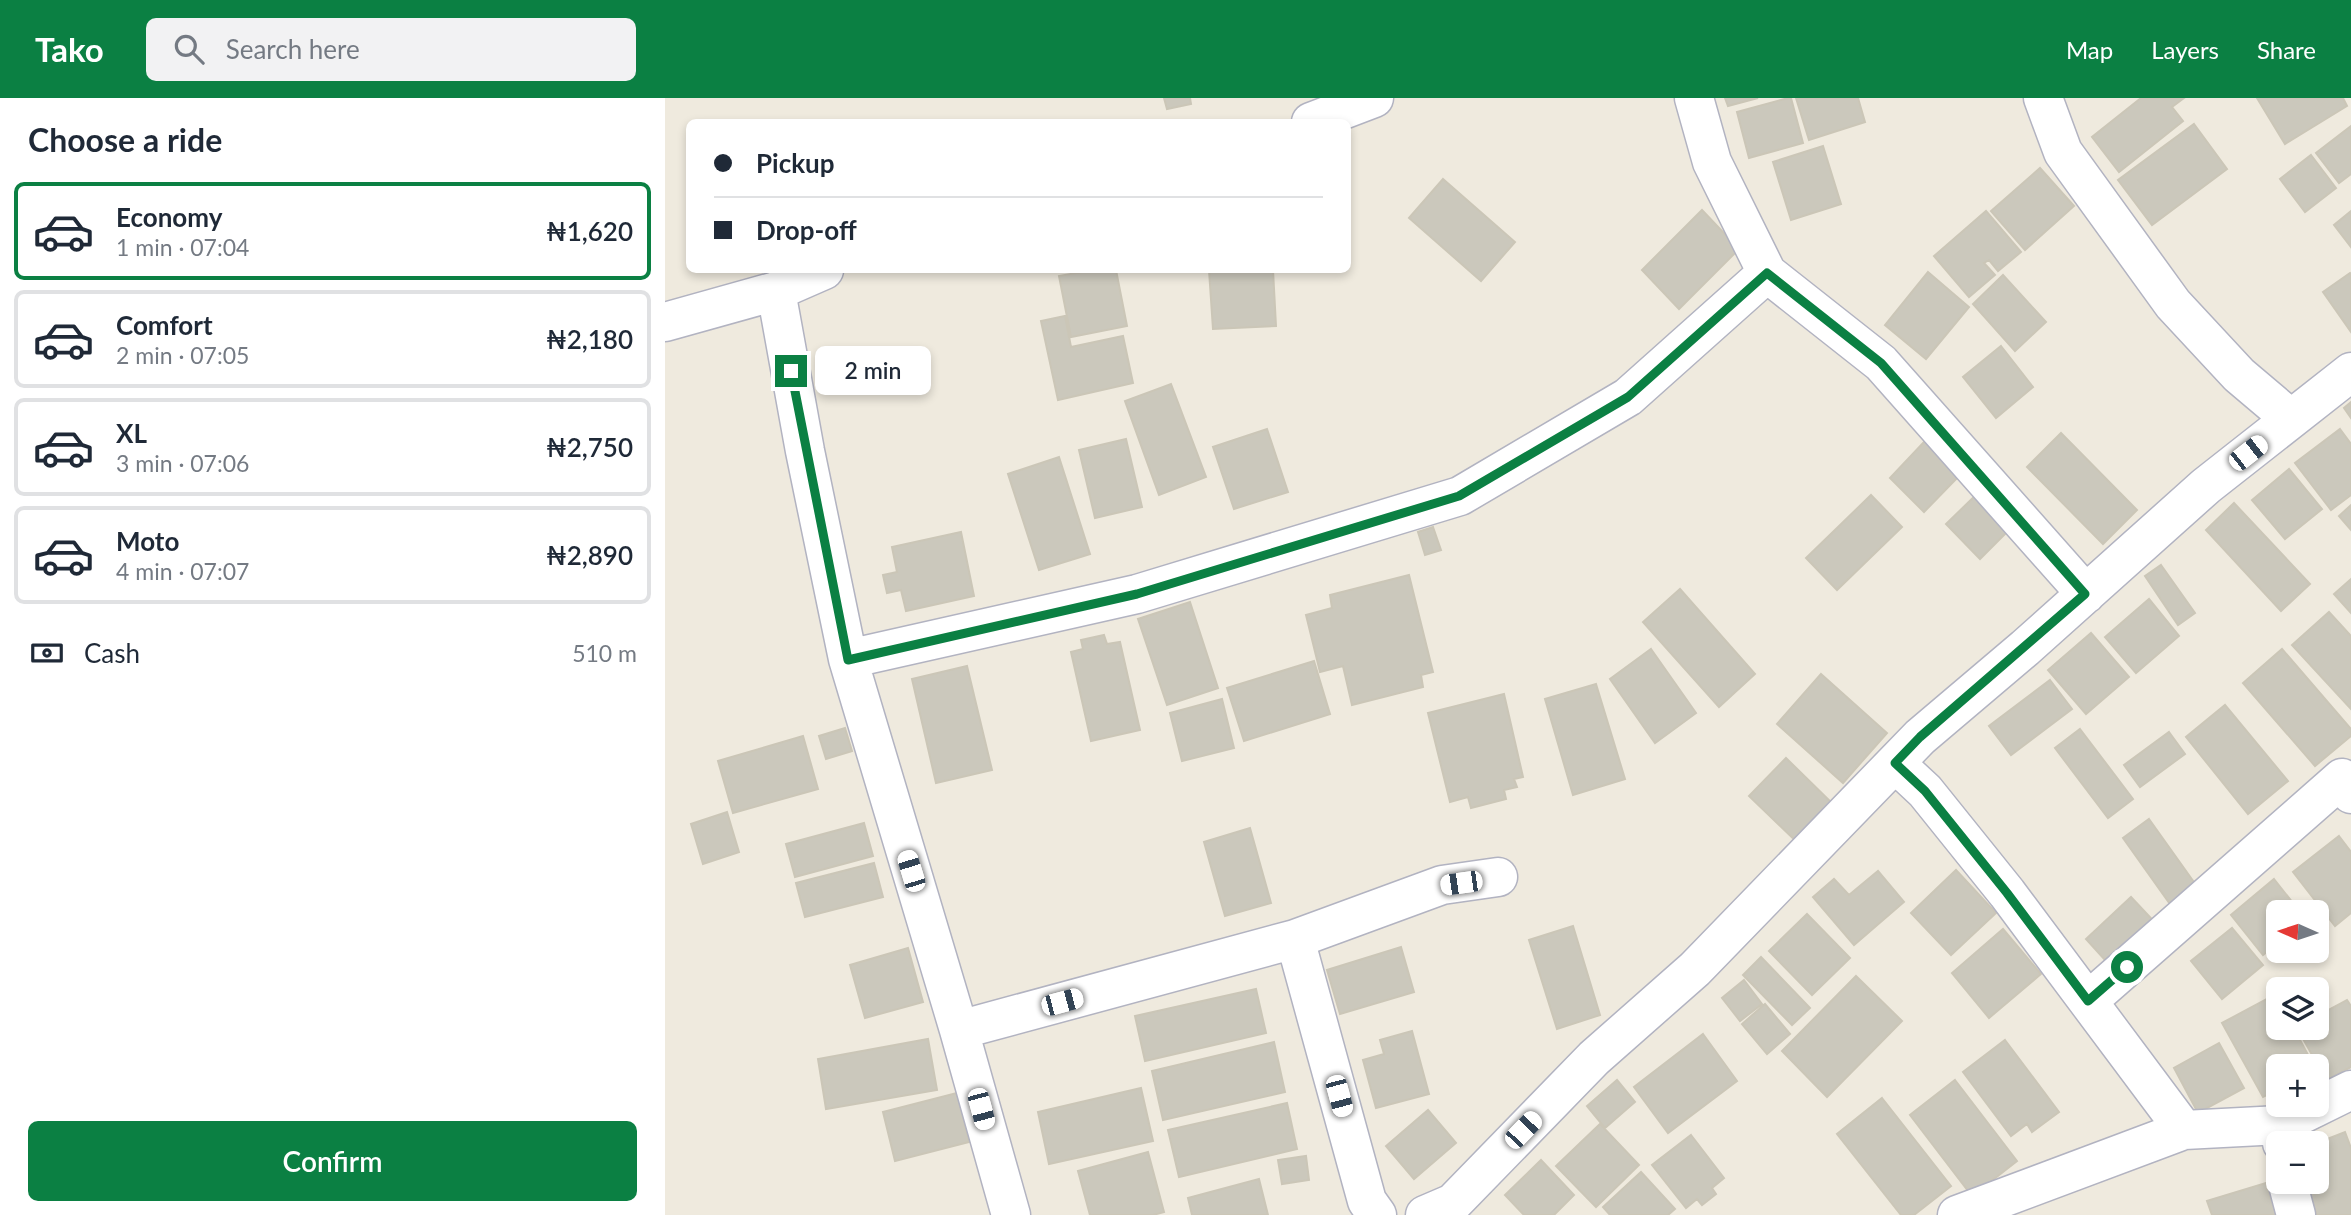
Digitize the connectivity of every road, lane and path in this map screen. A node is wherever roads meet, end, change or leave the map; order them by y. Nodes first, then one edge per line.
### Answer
1 (1374, 98) edge
2 (1695, 98) edge
3 (2043, 98) edge
4 (1319, 119) edge
5 (817, 273) edge
6 (1767, 273) junction
7 (776, 291) junction
8 (665, 322) edge
9 (2351, 372) edge
10 (2291, 419) junction
11 (2085, 594) junction
12 (848, 660) junction
13 (1895, 763) junction
14 (2351, 794) edge
15 (1498, 877) dead end
16 (1295, 939) junction
17 (2088, 1001) junction
18 (959, 1030) junction
19 (2351, 1090) edge
20 (2184, 1130) junction
21 (2286, 1131) edge
22 (2266, 1133) edge
23 (2291, 1194) edge
24 (1449, 1211) edge
25 (1011, 1215) edge
26 (1377, 1215) edge
27 (1957, 1215) edge
28 (2297, 1215) edge

1 - 4 street
2 - 6 street
3 - 10 street
5 - 7 street
6 - 11 street
6 - 12 street
7 - 8 street
7 - 12 street
9 - 10 street
10 - 11 street
11 - 13 street
12 - 18 street
13 - 17 street
13 - 24 street
14 - 17 street
15 - 16 street
16 - 18 street
16 - 26 street
17 - 20 street
18 - 25 street
19 - 21 street
20 - 22 street
20 - 27 street
23 - 28 street

